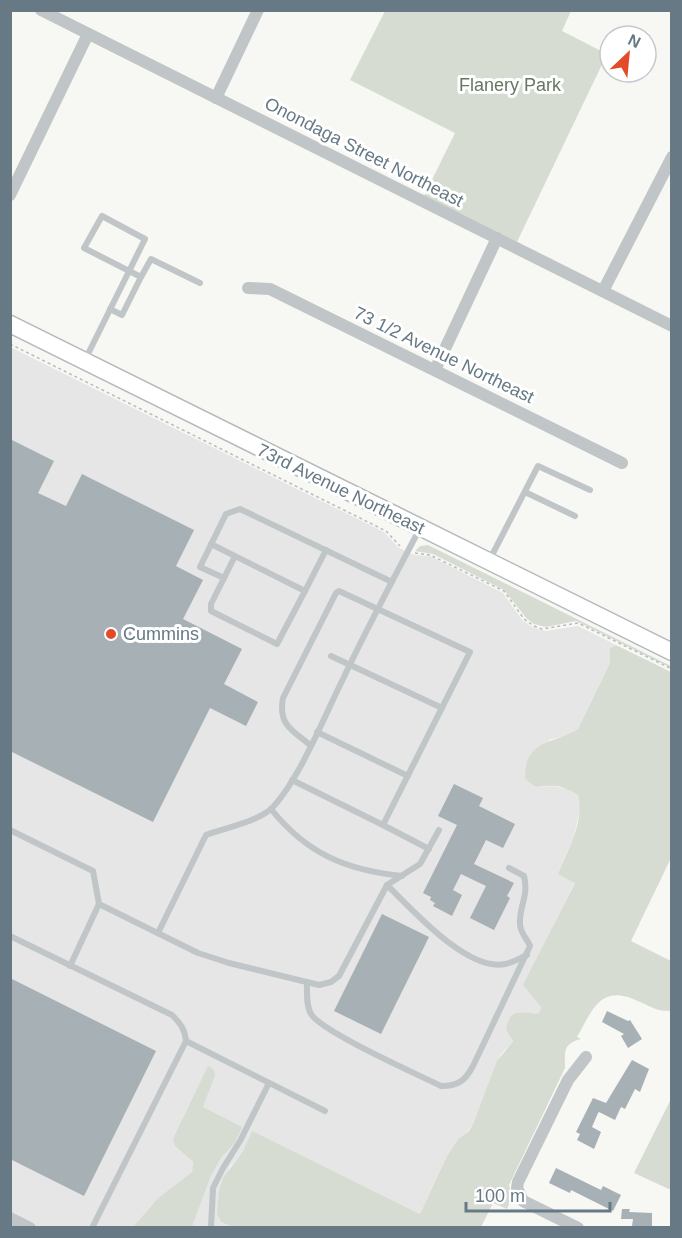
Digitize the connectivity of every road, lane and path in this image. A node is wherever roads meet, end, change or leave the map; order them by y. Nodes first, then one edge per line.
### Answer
1 (41, 10) edge
2 (258, 10) edge
3 (88, 34) junction
4 (216, 98) junction
5 (672, 157) edge
6 (10, 195) edge
7 (497, 238) junction
8 (130, 271) junction
9 (141, 277) junction
10 (200, 283) dead end
11 (248, 288) dead end
12 (603, 291) junction
13 (110, 309) junction
14 (10, 324) edge
15 (672, 326) edge
16 (10, 344) edge
17 (84, 361) junction
18 (435, 370) junction
19 (622, 463) dead end
20 (590, 490) dead end
21 (525, 492) junction
22 (575, 516) dead end
23 (420, 528) junction
24 (211, 544) junction
25 (326, 550) junction
26 (409, 550) junction
27 (235, 556) junction
28 (489, 562) junction
29 (224, 578) junction
30 (392, 582) junction
31 (305, 591) junction
32 (378, 608) junction
33 (672, 652) edge
34 (331, 656) dead end
35 (350, 664) junction
36 (672, 669) edge
37 (442, 708) junction
38 (317, 732) junction
39 (310, 745) junction
40 (408, 776) junction
41 (292, 780) junction
42 (271, 809) junction
43 (383, 825) junction
44 (10, 830) edge
45 (439, 830) dead end
46 (429, 849) junction
47 (509, 868) dead end
48 (403, 876) junction
49 (387, 885) junction
50 (99, 904) junction
51 (158, 933) junction
52 (10, 936) edge
53 (527, 955) junction
54 (70, 966) junction
55 (307, 982) junction
56 (186, 1041) junction
57 (586, 1057) dead end
58 (269, 1083) junction
59 (325, 1111) dead end
60 (10, 1218) edge
61 (30, 1227) edge
62 (92, 1227) edge
63 (211, 1227) edge
64 (578, 1227) edge

1 - 3 street, Onondaga Street Northeast
2 - 4 street
3 - 4 street, Onondaga Street Northeast
3 - 6 street
4 - 7 street, Onondaga Street Northeast
5 - 12 street
7 - 12 street, Onondaga Street Northeast
7 - 18 street
8 - 8 lane
8 - 9 lane
8 - 13 lane
9 - 10 lane
9 - 13 lane
11 - 18 street, 73 1/2 Avenue Northeast
12 - 15 street, Onondaga Street Northeast
13 - 17 lane
14 - 17 street, 73rd Avenue Northeast
16 - 26 path
17 - 23 street, 73rd Avenue Northeast
18 - 19 street, 73 1/2 Avenue Northeast
20 - 21 lane
21 - 22 lane
21 - 28 lane
23 - 26 lane
23 - 28 street, 73rd Avenue Northeast
24 - 25 lane
24 - 27 lane
24 - 29 lane
25 - 30 lane
25 - 31 lane
26 - 30 lane
26 - 36 path
27 - 29 lane
27 - 31 lane
28 - 33 street, 73rd Avenue Northeast
29 - 31 lane
30 - 32 lane
32 - 35 lane
32 - 37 lane
32 - 39 lane
34 - 35 lane
35 - 37 lane
35 - 38 lane
37 - 40 lane
38 - 39 lane
38 - 40 lane
39 - 41 lane
40 - 43 lane
41 - 42 lane
41 - 43 lane
42 - 48 lane
42 - 51 lane
43 - 46 lane
44 - 50 lane
45 - 46 lane
46 - 48 lane
47 - 53 lane
48 - 49 lane
49 - 53 lane
49 - 55 lane
50 - 51 lane
50 - 54 lane
51 - 55 lane
52 - 54 lane
53 - 55 lane
54 - 56 lane
56 - 58 lane
56 - 62 lane
57 - 64 street
58 - 59 lane
58 - 63 lane
60 - 61 street

